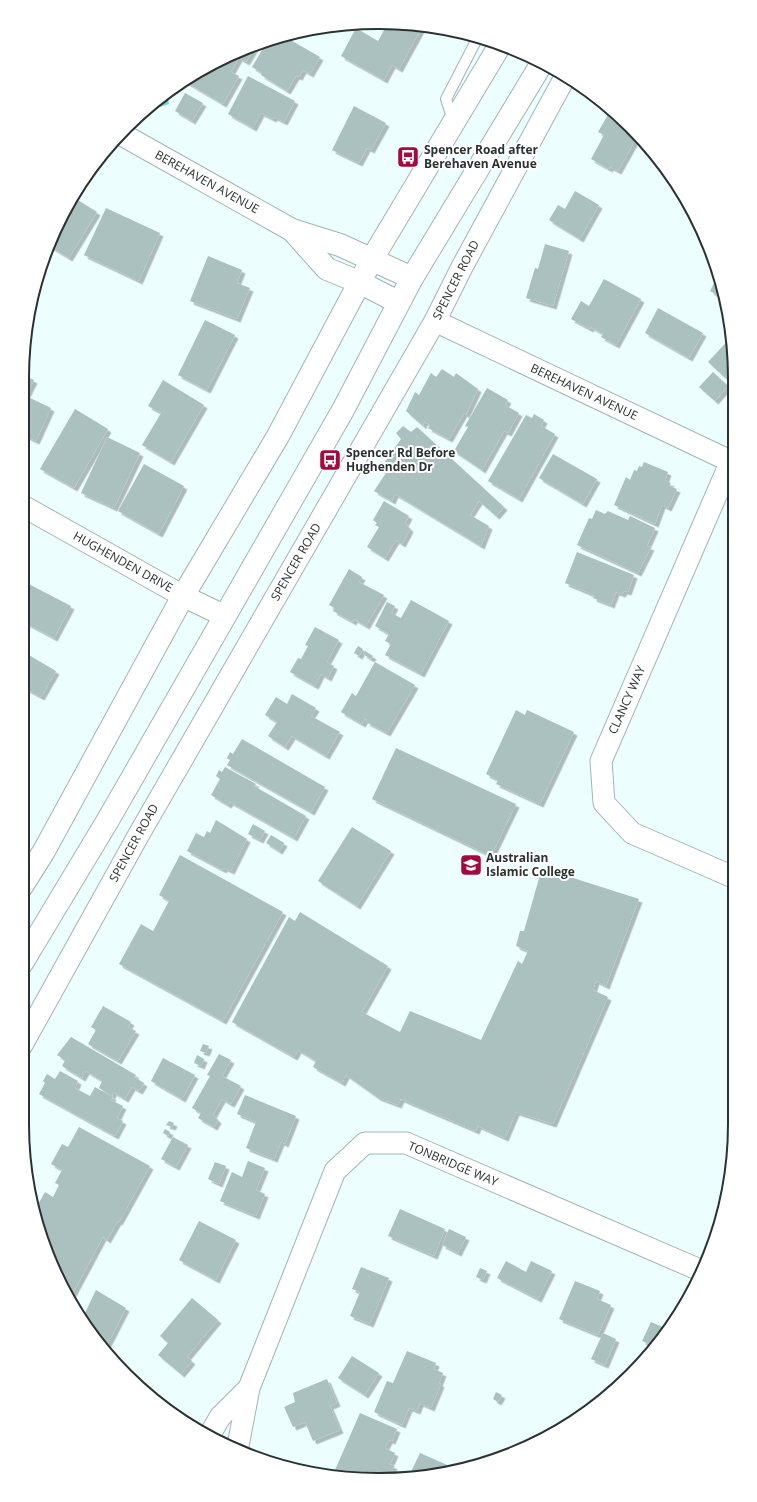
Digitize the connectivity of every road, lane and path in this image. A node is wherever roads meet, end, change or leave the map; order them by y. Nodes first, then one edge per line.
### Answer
1 (475, 43) edge
2 (497, 50) edge
3 (539, 68) edge
4 (562, 82) edge
5 (454, 122) junction
6 (126, 137) edge
7 (292, 230) junction
8 (372, 260) junction
9 (412, 278) junction
10 (359, 282) junction
11 (398, 302) junction
12 (435, 321) junction
13 (728, 460) edge
14 (728, 471) edge
15 (29, 509) edge
16 (183, 596) junction
17 (225, 616) junction
18 (728, 874) edge
19 (29, 875) edge
20 (29, 951) edge
21 (29, 1032) edge
22 (696, 1268) edge
23 (249, 1388) junction
24 (213, 1431) edge
25 (239, 1443) edge

1 - 5 lane
2 - 5 main road
3 - 9 main road
4 - 12 street, SPENCER ROAD
5 - 8 main road
6 - 7 main road, BEREHAVEN AVENUE
7 - 8 main road, BEREHAVEN AVENUE
7 - 10 main road, BEREHAVEN AVENUE
8 - 9 main road, BEREHAVEN AVENUE
8 - 10 main road
9 - 11 main road
10 - 11 main road, BEREHAVEN AVENUE
10 - 16 main road
11 - 17 main road
12 - 13 street, BEREHAVEN AVENUE
12 - 21 street, SPENCER ROAD
14 - 18 street, CLANCY WAY
15 - 16 street, HUGHENDEN DRIVE
16 - 17 street, HUGHENDEN DRIVE
16 - 19 main road
17 - 20 main road
22 - 23 street, TONBRIDGE WAY
23 - 24 street, TONBRIDGE WAY
23 - 25 street, TONBRIDGE WAY

